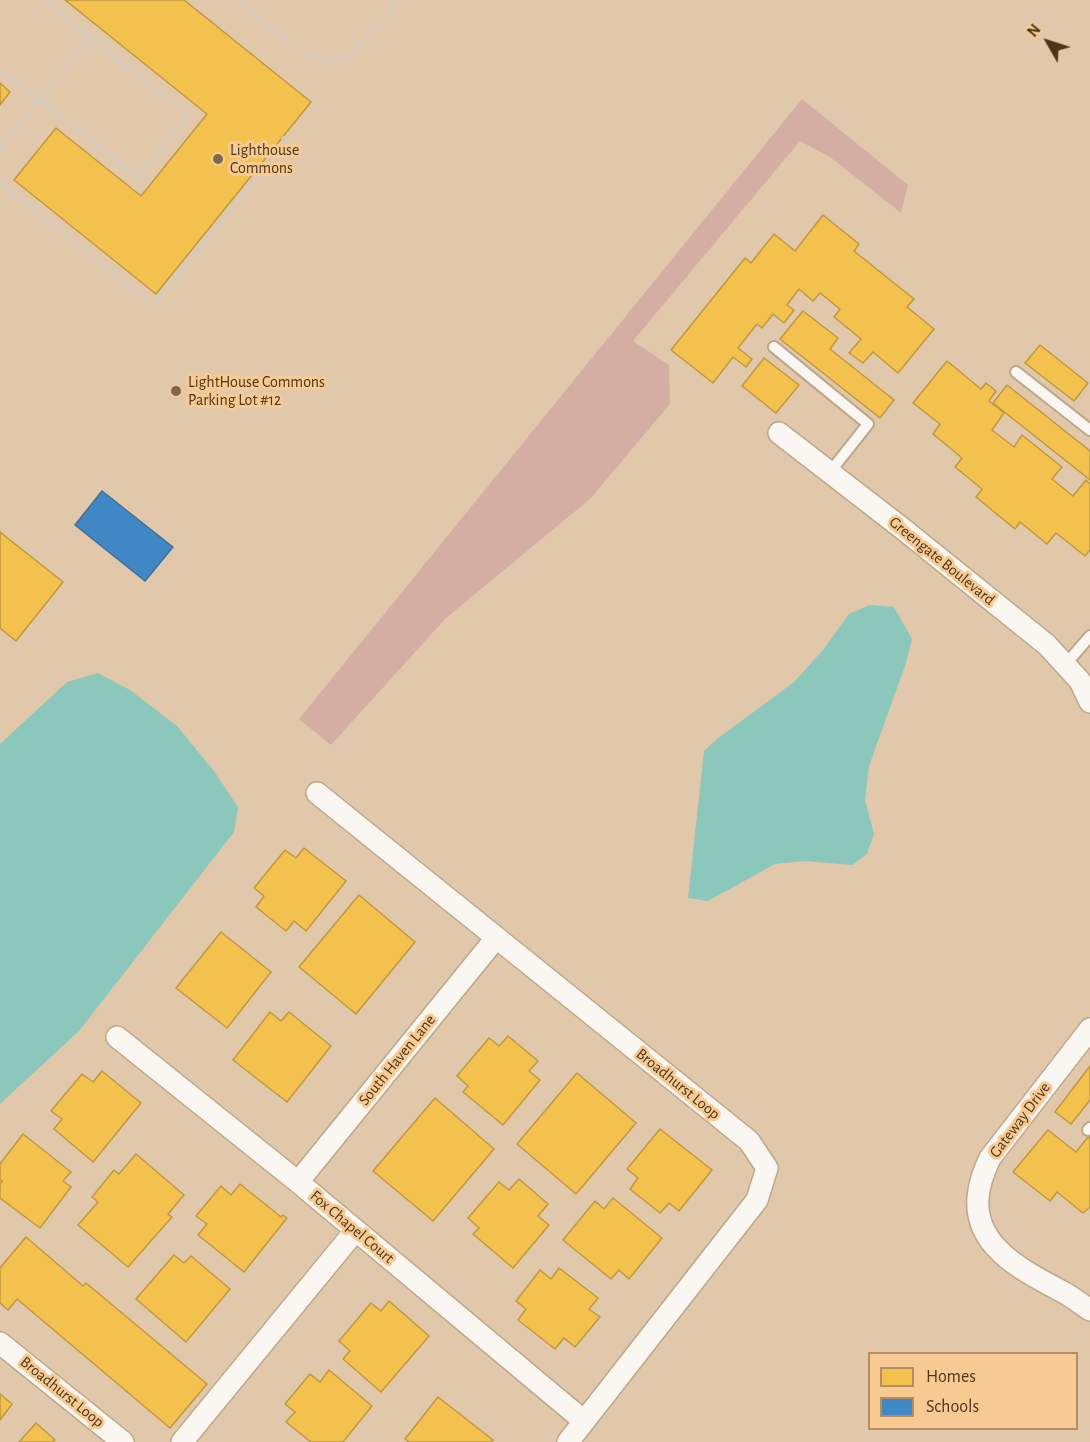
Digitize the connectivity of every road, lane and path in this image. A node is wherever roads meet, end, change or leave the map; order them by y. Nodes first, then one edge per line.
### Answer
1 (44, 0) edge
2 (238, 0) edge
3 (396, 0) edge
4 (89, 37) junction
5 (0, 69) edge
6 (39, 100) junction
7 (282, 137) dead end
8 (0, 148) edge
9 (0, 182) edge
10 (774, 347) dead end
11 (1016, 372) dead end
12 (1090, 430) edge
13 (779, 433) dead end
14 (830, 472) junction
15 (1090, 636) edge
16 (1065, 665) junction
17 (1090, 702) edge
18 (316, 792) dead end
19 (496, 938) junction
20 (1090, 1029) edge
21 (117, 1037) dead end
22 (298, 1182) junction
23 (355, 1231) junction
24 (1090, 1310) edge
25 (0, 1343) edge
26 (584, 1421) junction
27 (123, 1442) edge
28 (182, 1442) edge
29 (568, 1442) edge

1 - 4 path
2 - 3 path
4 - 6 path
4 - 6 path
5 - 6 path
6 - 8 path
7 - 9 path
10 - 14 lane
11 - 12 lane
13 - 14 street, Greengate Boulevard
14 - 16 street, Greengate Boulevard
15 - 16 lane
16 - 17 street, Greengate Boulevard
18 - 19 street, Broadhurst Loop
19 - 22 street, South Haven Lane
19 - 26 street, Broadhurst Loop
20 - 24 street, Gateway Drive
21 - 22 street, Fox Chapel Court
22 - 23 street, Fox Chapel Court
23 - 26 street, Fox Chapel Court
23 - 28 street
25 - 27 street, Broadhurst Loop
26 - 29 street, Broadhurst Loop

